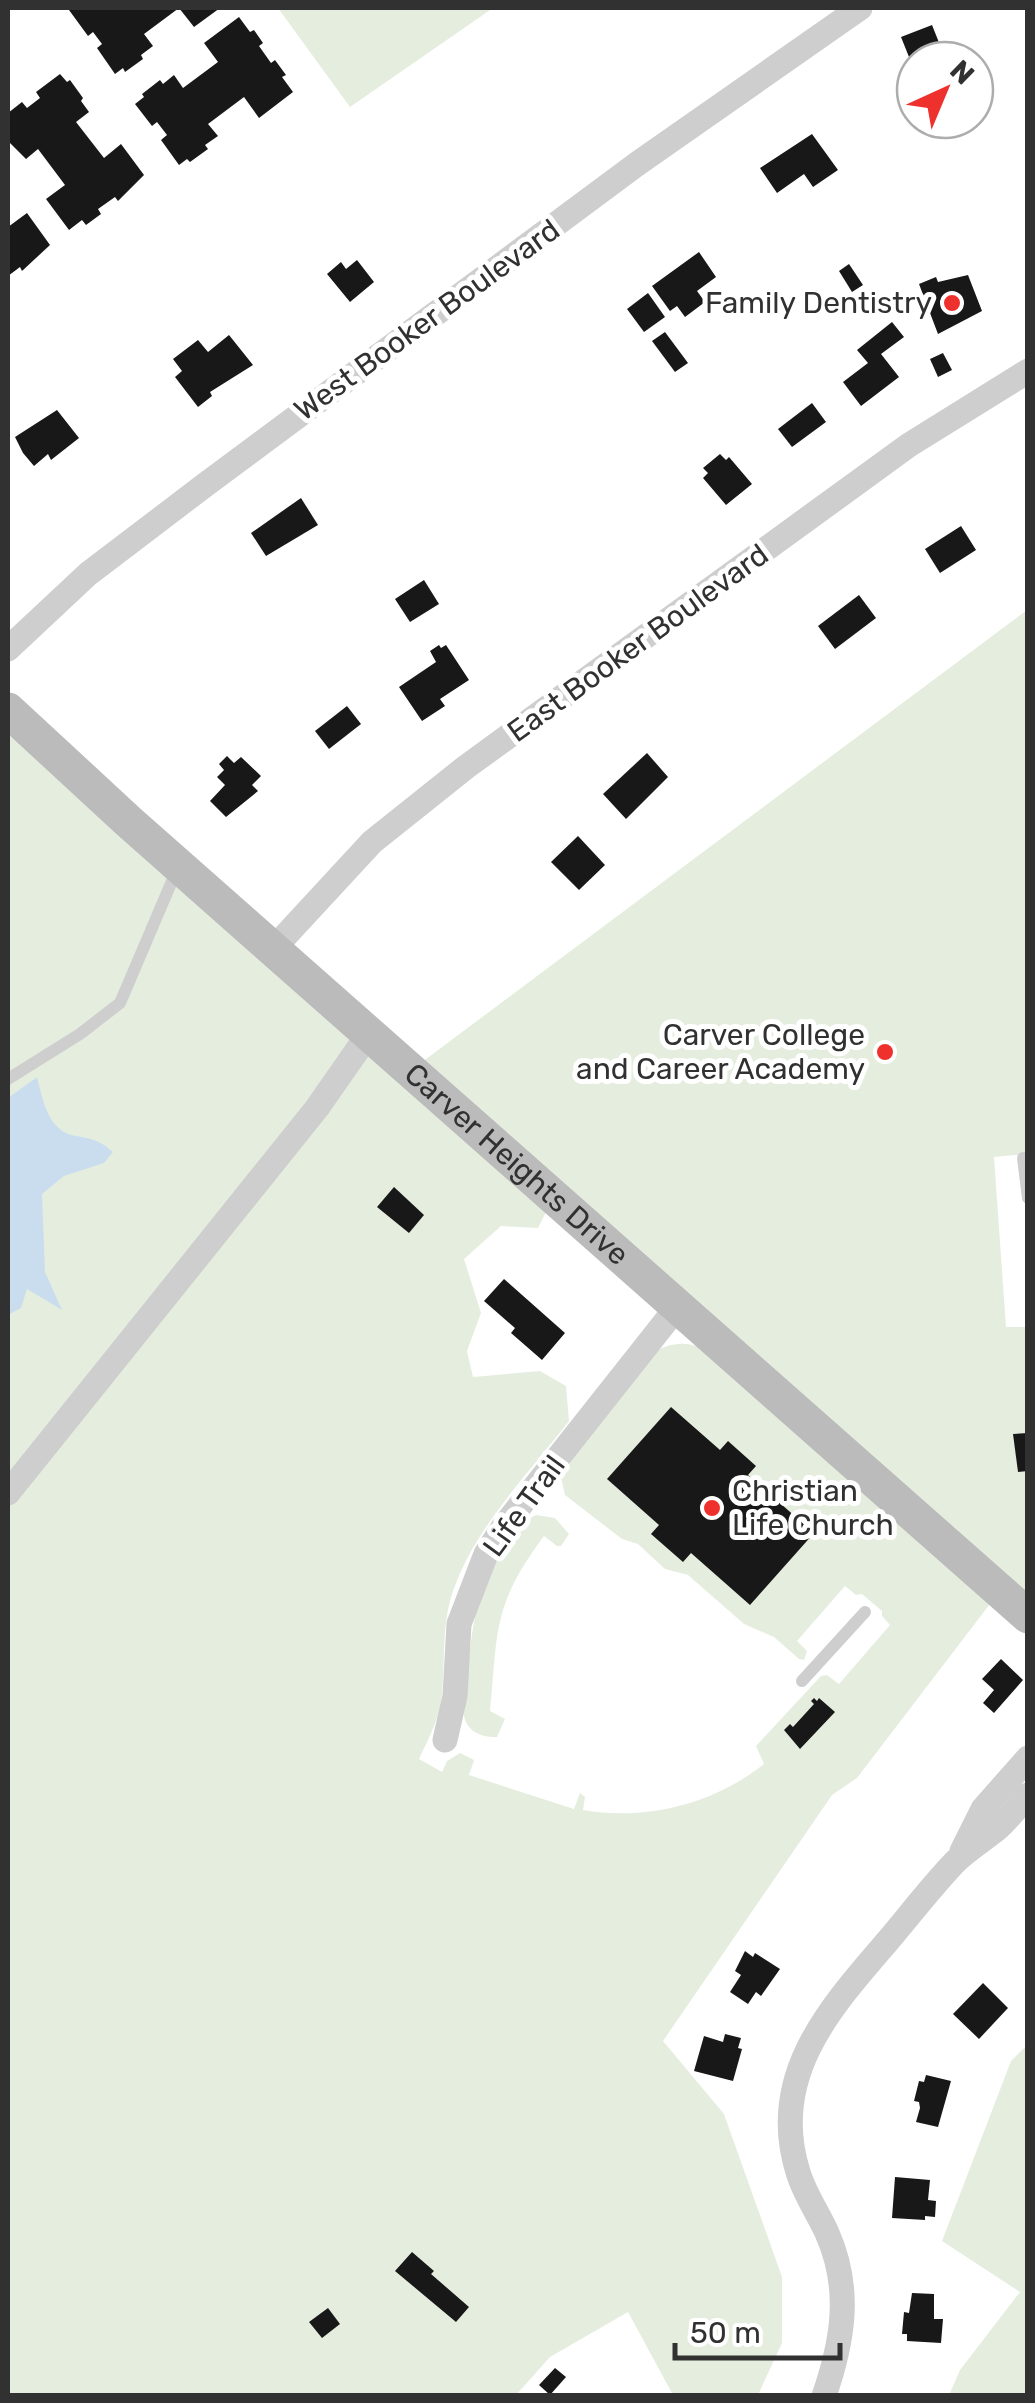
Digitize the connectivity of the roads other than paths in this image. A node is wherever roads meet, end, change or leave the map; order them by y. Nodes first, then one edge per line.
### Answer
1 (860, 8) edge
2 (1028, 371) edge
3 (8, 648) edge
4 (8, 710) edge
5 (179, 865) junction
6 (274, 948) junction
7 (370, 1032) junction
8 (8, 1079) edge
9 (1024, 1158) dead end
10 (1028, 1198) edge
11 (678, 1306) junction
12 (8, 1493) edge
13 (865, 1612) dead end
14 (1028, 1616) edge
15 (802, 1681) dead end
16 (445, 1740) dead end
17 (1028, 1758) edge
18 (1028, 1795) edge
19 (957, 1860) junction
20 (824, 2396) edge

1 - 3 street, West Booker Boulevard
2 - 6 street, East Booker Boulevard
4 - 5 street, Carver Heights Drive
5 - 6 street, Carver Heights Drive
5 - 8 lane
6 - 7 street, Carver Heights Drive
7 - 11 street, Carver Heights Drive
7 - 12 street
9 - 10 lane
11 - 14 street, Carver Heights Drive
11 - 16 street, Life Trail
13 - 15 lane
17 - 19 street
18 - 19 street
19 - 20 street

